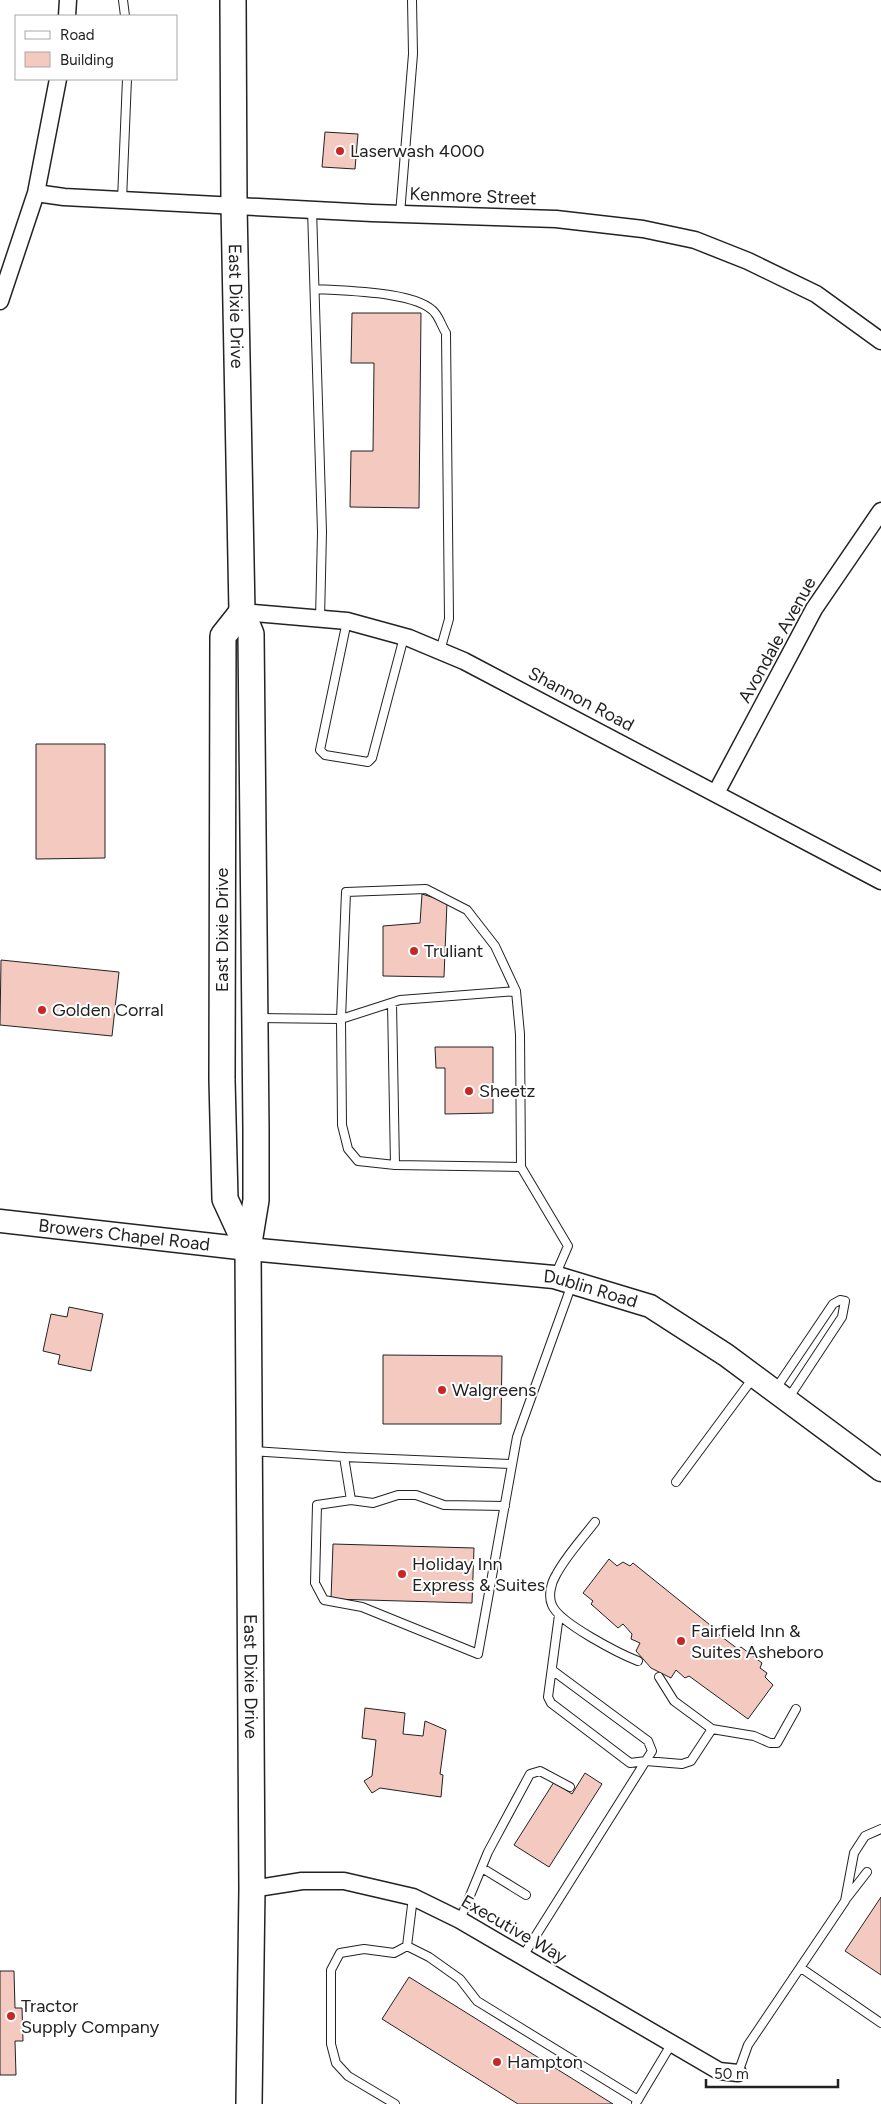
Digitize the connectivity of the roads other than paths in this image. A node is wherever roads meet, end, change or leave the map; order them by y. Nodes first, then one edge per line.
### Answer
1 (68, 0) edge
2 (123, 0) edge
3 (234, 0) edge
4 (412, 0) edge
5 (67, 15) edge
6 (125, 15) edge
7 (58, 80) edge
8 (126, 80) edge
9 (36, 193) junction
10 (122, 200) junction
11 (234, 205) junction
12 (312, 209) junction
13 (400, 214) junction
14 (315, 289) junction
15 (0, 301) edge
16 (881, 341) edge
17 (881, 511) edge
18 (242, 612) junction
19 (320, 619) junction
20 (347, 621) junction
21 (404, 637) junction
22 (440, 651) junction
23 (716, 793) junction
24 (881, 881) edge
25 (516, 991) junction
26 (392, 1003) junction
27 (255, 1018) junction
28 (341, 1019) junction
29 (395, 1165) junction
30 (521, 1167) junction
31 (0, 1221) edge
32 (248, 1249) junction
33 (564, 1280) junction
34 (754, 1376) junction
35 (781, 1396) junction
36 (249, 1451) junction
37 (344, 1457) junction
38 (512, 1464) junction
39 (881, 1470) edge
40 (676, 1482) dead end
41 (351, 1500) junction
42 (505, 1506) junction
43 (595, 1522) dead end
44 (559, 1616) junction
45 (638, 1661) dead end
46 (552, 1670) junction
47 (658, 1676) dead end
48 (796, 1710) dead end
49 (712, 1729) junction
50 (646, 1761) junction
51 (570, 1787) dead end
52 (881, 1829) edge
53 (482, 1868) junction
54 (867, 1872) dead end
55 (252, 1889) junction
56 (526, 1895) dead end
57 (413, 1897) junction
58 (845, 1901) junction
59 (460, 1920) junction
60 (407, 1946) junction
61 (523, 1956) junction
62 (801, 1968) junction
63 (881, 2022) edge
64 (672, 2043) junction
65 (738, 2073) joint
66 (637, 2102) edge
67 (249, 2104) edge
68 (395, 2104) edge

1 - 5 street
2 - 6 lane
3 - 11 main road, East Dixie Drive
4 - 13 lane
7 - 9 street
8 - 10 lane
9 - 10 street, Kenmore Street
9 - 15 street
10 - 11 street, Kenmore Street
11 - 12 street, Kenmore Street
11 - 18 main road, East Dixie Drive
12 - 13 street, Kenmore Street
12 - 14 lane
13 - 16 street, Kenmore Street
14 - 19 lane
14 - 22 lane
17 - 23 street, Avondale Avenue
18 - 19 street, Shannon Road
18 - 27 main road, East Dixie Drive
18 - 32 main road, East Dixie Drive
19 - 20 street, Shannon Road
20 - 21 street, Shannon Road
20 - 21 lane
21 - 22 street, Shannon Road
22 - 23 street, Shannon Road
23 - 24 street, Shannon Road
25 - 26 lane
25 - 28 lane
25 - 30 lane
26 - 28 lane
26 - 29 lane
27 - 28 lane
27 - 32 main road, East Dixie Drive
28 - 29 lane
29 - 30 lane
30 - 33 lane
31 - 32 street, Browers Chapel Road
32 - 33 street, Dublin Road
32 - 36 main road, East Dixie Drive
33 - 34 street, Dublin Road
33 - 38 lane
34 - 35 street, Dublin Road
34 - 40 lane
35 - 35 lane
35 - 39 street, Dublin Road
36 - 37 lane
36 - 55 main road, East Dixie Drive
37 - 38 lane
37 - 41 lane
38 - 42 lane
41 - 42 lane
41 - 42 lane
43 - 44 lane
44 - 45 lane
44 - 46 lane
46 - 50 lane
46 - 50 lane
47 - 49 lane
48 - 49 lane
49 - 50 lane
50 - 61 lane
51 - 53 lane
52 - 58 lane
53 - 56 lane
53 - 59 lane
54 - 58 lane
55 - 57 street, Executive Way
55 - 67 main road, East Dixie Drive
57 - 59 street, Executive Way
57 - 60 lane
58 - 62 lane
59 - 61 street, Executive Way
60 - 66 lane
60 - 68 lane
61 - 64 street, Executive Way
62 - 63 lane
62 - 65 lane
64 - 65 street, Executive Way
64 - 66 lane

